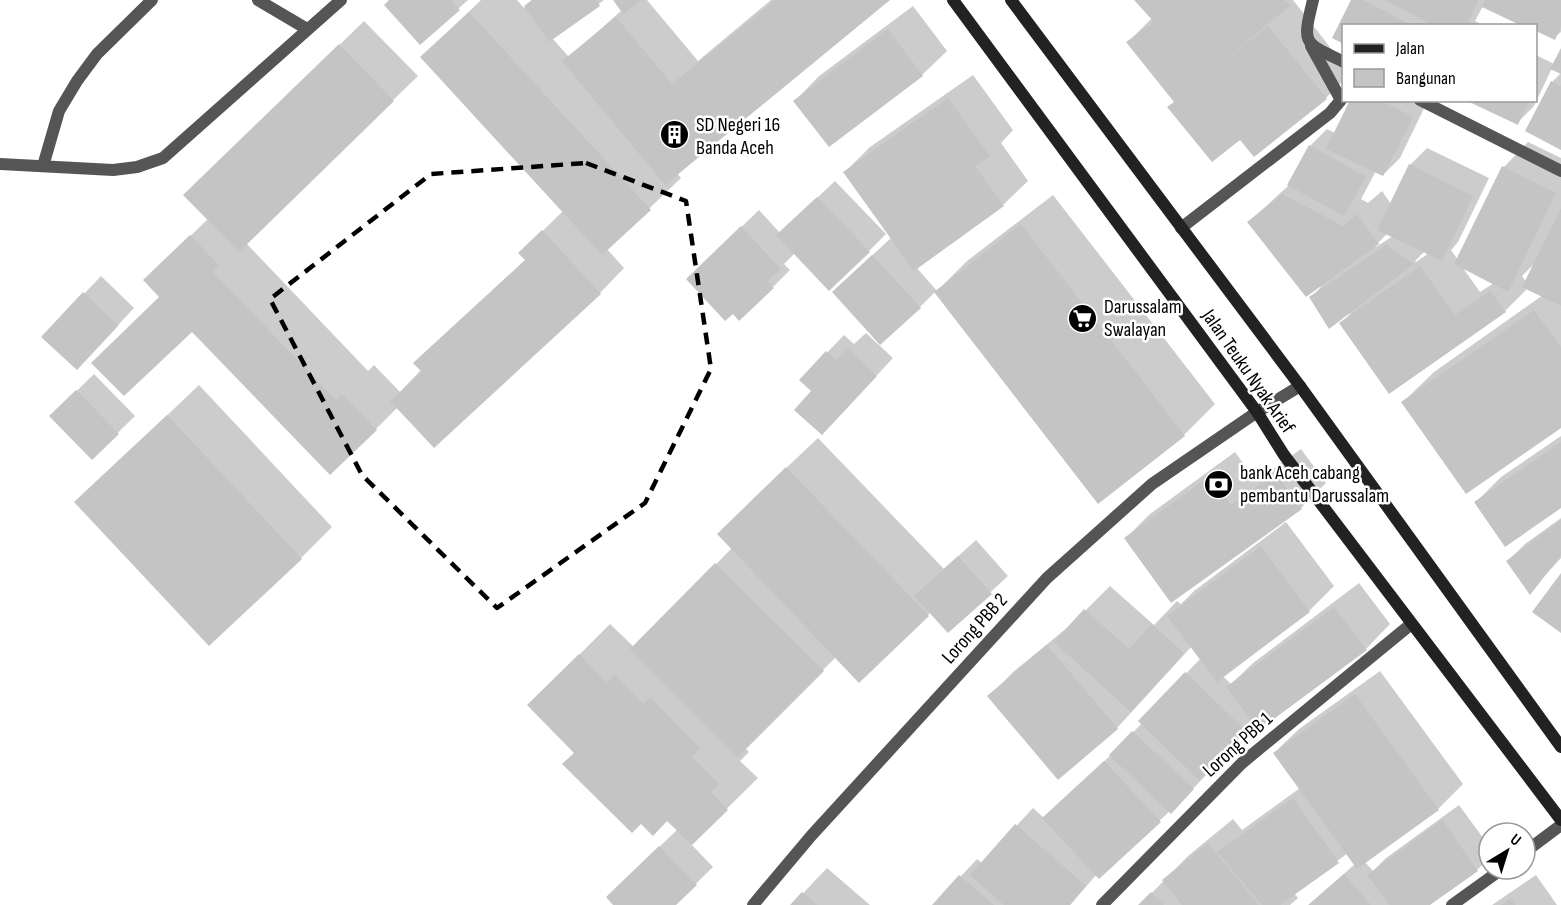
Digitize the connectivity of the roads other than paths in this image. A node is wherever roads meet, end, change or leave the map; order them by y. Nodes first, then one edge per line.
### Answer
1 (152, 0) edge
2 (258, 0) edge
3 (341, 0) edge
4 (952, 0) edge
5 (1011, 0) edge
6 (1313, 0) edge
7 (307, 28) junction
8 (1311, 46) junction
9 (1342, 61) edge
10 (1424, 102) edge
11 (4, 164) edge
12 (42, 166) junction
13 (1561, 171) edge
14 (1181, 228) junction
15 (1300, 386) junction
16 (1257, 412) junction
17 (1410, 625) junction
18 (1561, 747) edge
19 (1561, 820) edge
20 (1561, 825) edge
21 (1537, 843) edge
22 (1485, 881) edge
23 (753, 905) edge
24 (1101, 905) edge
25 (1452, 905) edge

1 - 12 street
2 - 7 street
3 - 7 street
4 - 16 main road, Jalan Teuku Nyak Arief
5 - 14 main road, Jalan Teuku Nyak Arief
6 - 8 street
7 - 12 street
8 - 9 street
8 - 14 street
10 - 13 street
11 - 12 street
14 - 15 main road, Jalan Teuku Nyak Arief
15 - 16 street, Lorong PBB 2
15 - 18 main road, Jalan Teuku Nyak Arief
16 - 17 main road, Jalan Teuku Nyak Arief
16 - 23 street, Lorong PBB 2
17 - 19 main road, Jalan Teuku Nyak Arief
17 - 24 street, Lorong PBB 1
20 - 21 street
22 - 25 street

